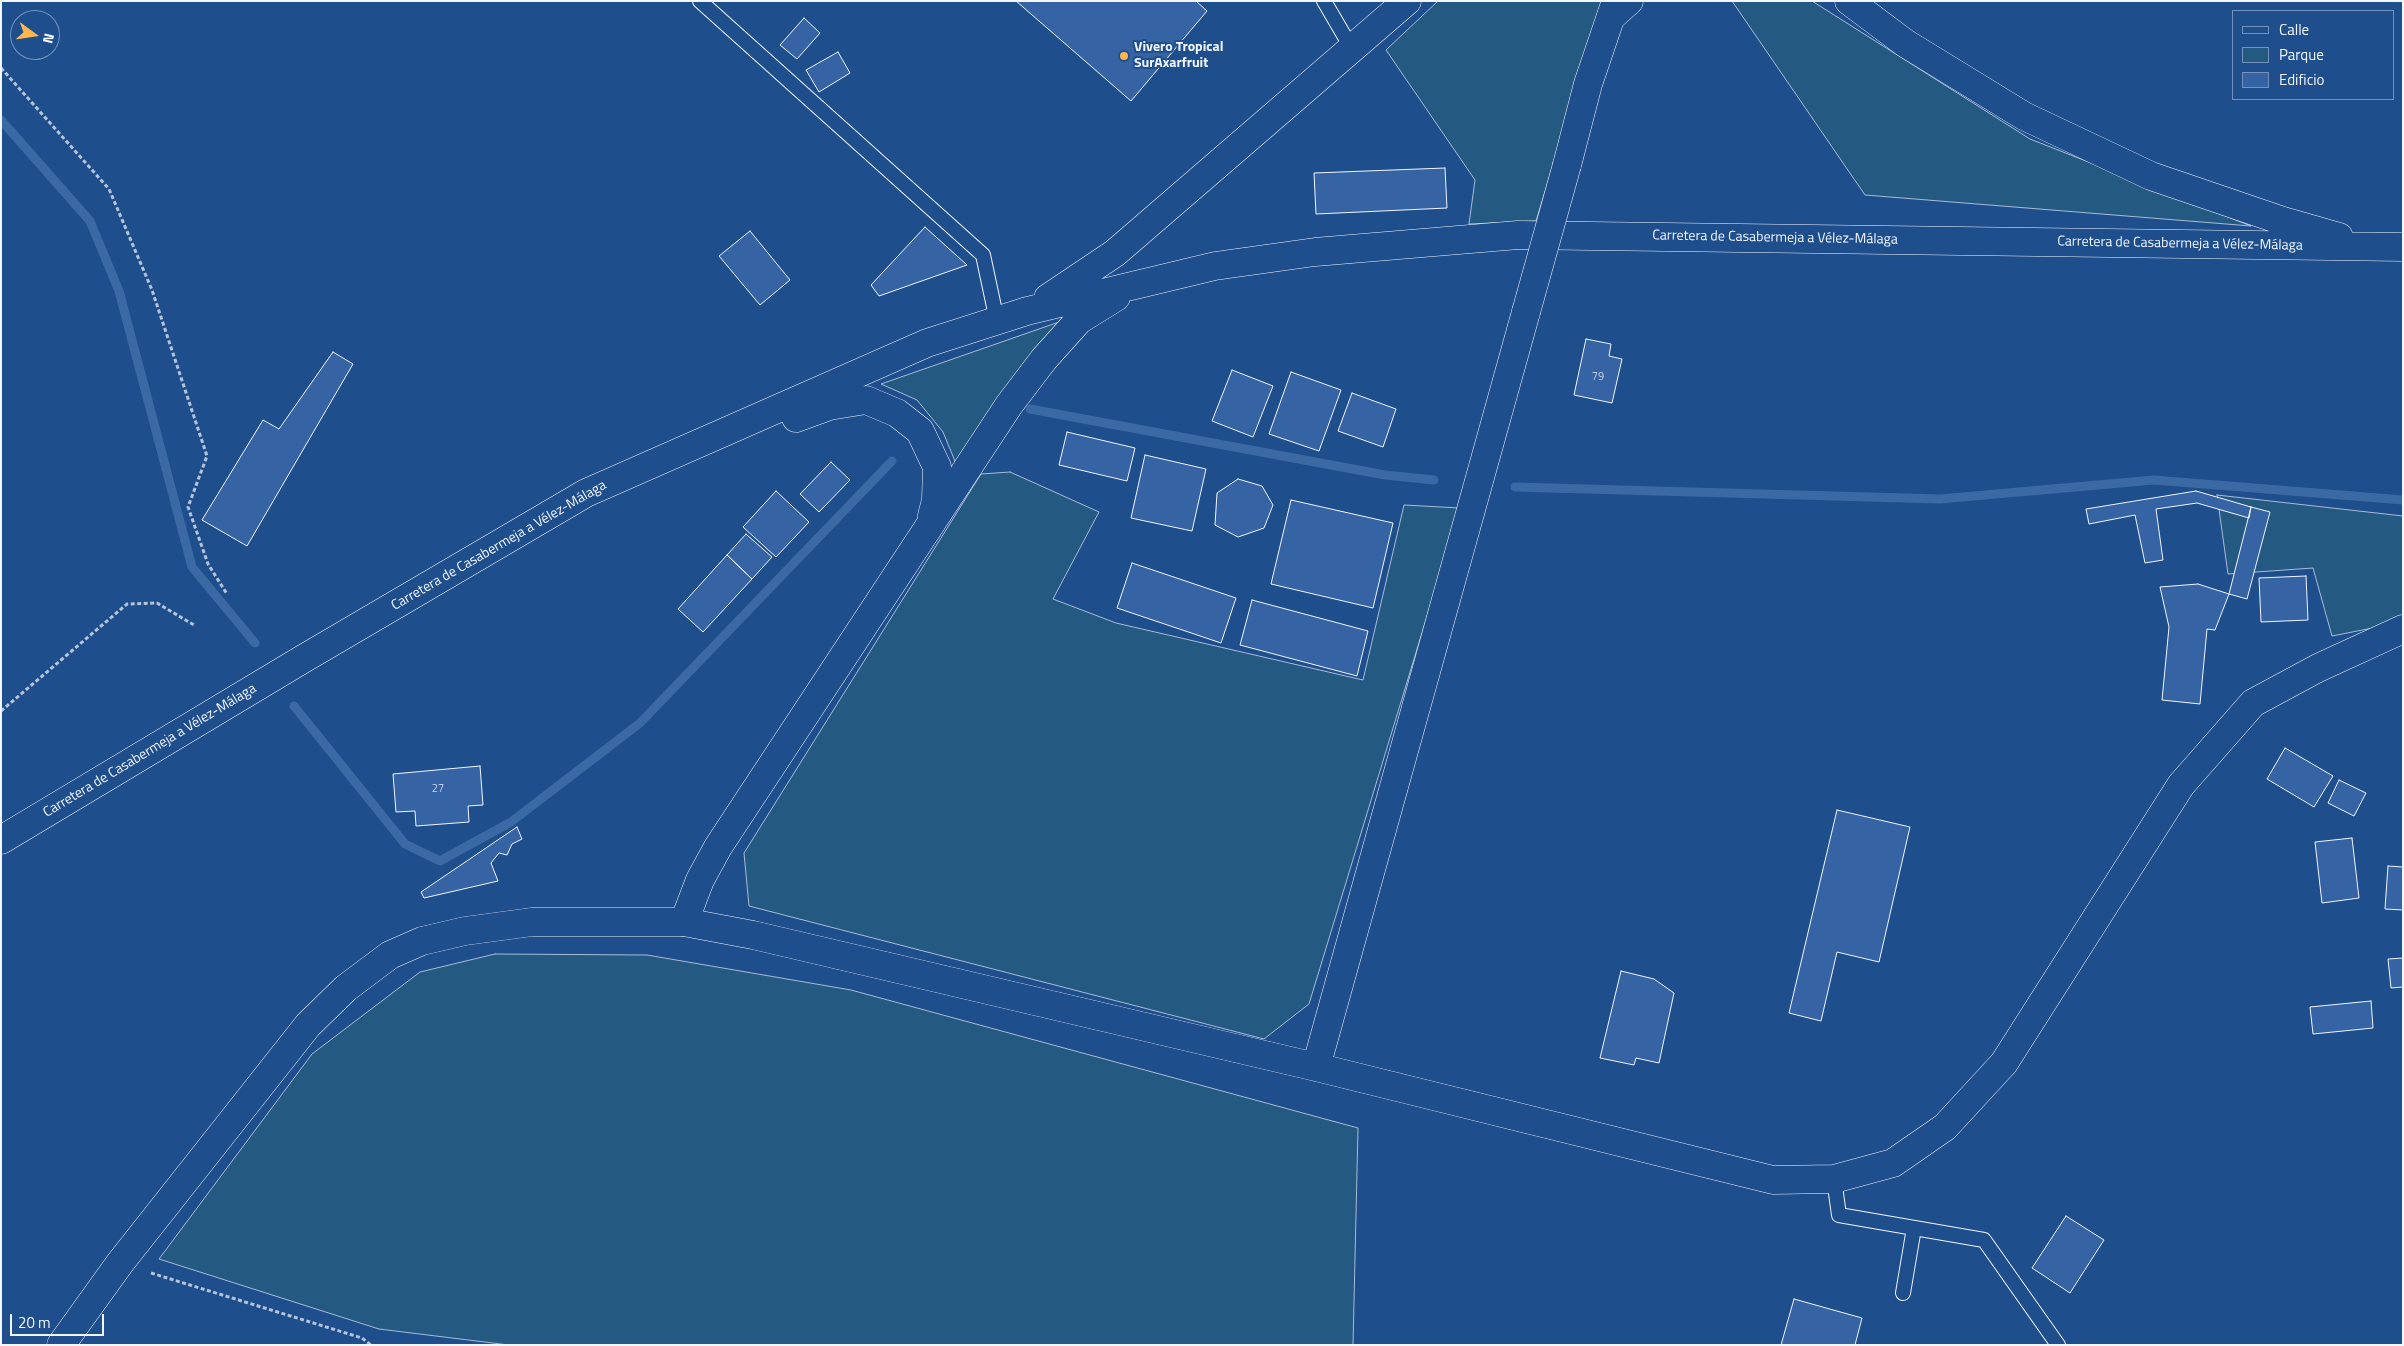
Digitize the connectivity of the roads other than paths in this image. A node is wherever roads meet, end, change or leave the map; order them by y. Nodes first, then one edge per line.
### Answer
1 (700, 1) edge
2 (1324, 1) edge
3 (1407, 1) edge
4 (1849, 1) edge
5 (1619, 7) edge
6 (1352, 49) junction
7 (2372, 247) junction
8 (2403, 247) edge
9 (1151, 281) junction
10 (1026, 311) junction
11 (997, 321) junction
12 (677, 452) junction
13 (928, 531) junction
14 (2403, 629) edge
15 (1, 840) edge
16 (684, 922) junction
17 (1316, 1067) junction
18 (1834, 1179) junction
19 (1914, 1228) junction
20 (1903, 1293) dead end
21 (62, 1345) edge
22 (2058, 1345) edge

1 - 11 lane
2 - 6 lane
3 - 6 main road
4 - 7 main road
5 - 17 main road, bridge
6 - 10 main road
7 - 8 main road, Carretera de Casabermeja a Vélez-Málaga
7 - 9 main road, Carretera de Casabermeja a Vélez-Málaga
9 - 10 main road
9 - 13 main road
10 - 11 main road, Carretera de Casabermeja a Vélez-Málaga
11 - 12 main road, Carretera de Casabermeja a Vélez-Málaga
12 - 13 main road
12 - 15 main road, Carretera de Casabermeja a Vélez-Málaga
13 - 16 main road
14 - 18 main road
16 - 17 main road
16 - 21 main road
17 - 18 main road
18 - 19 lane
19 - 20 lane
19 - 22 lane

